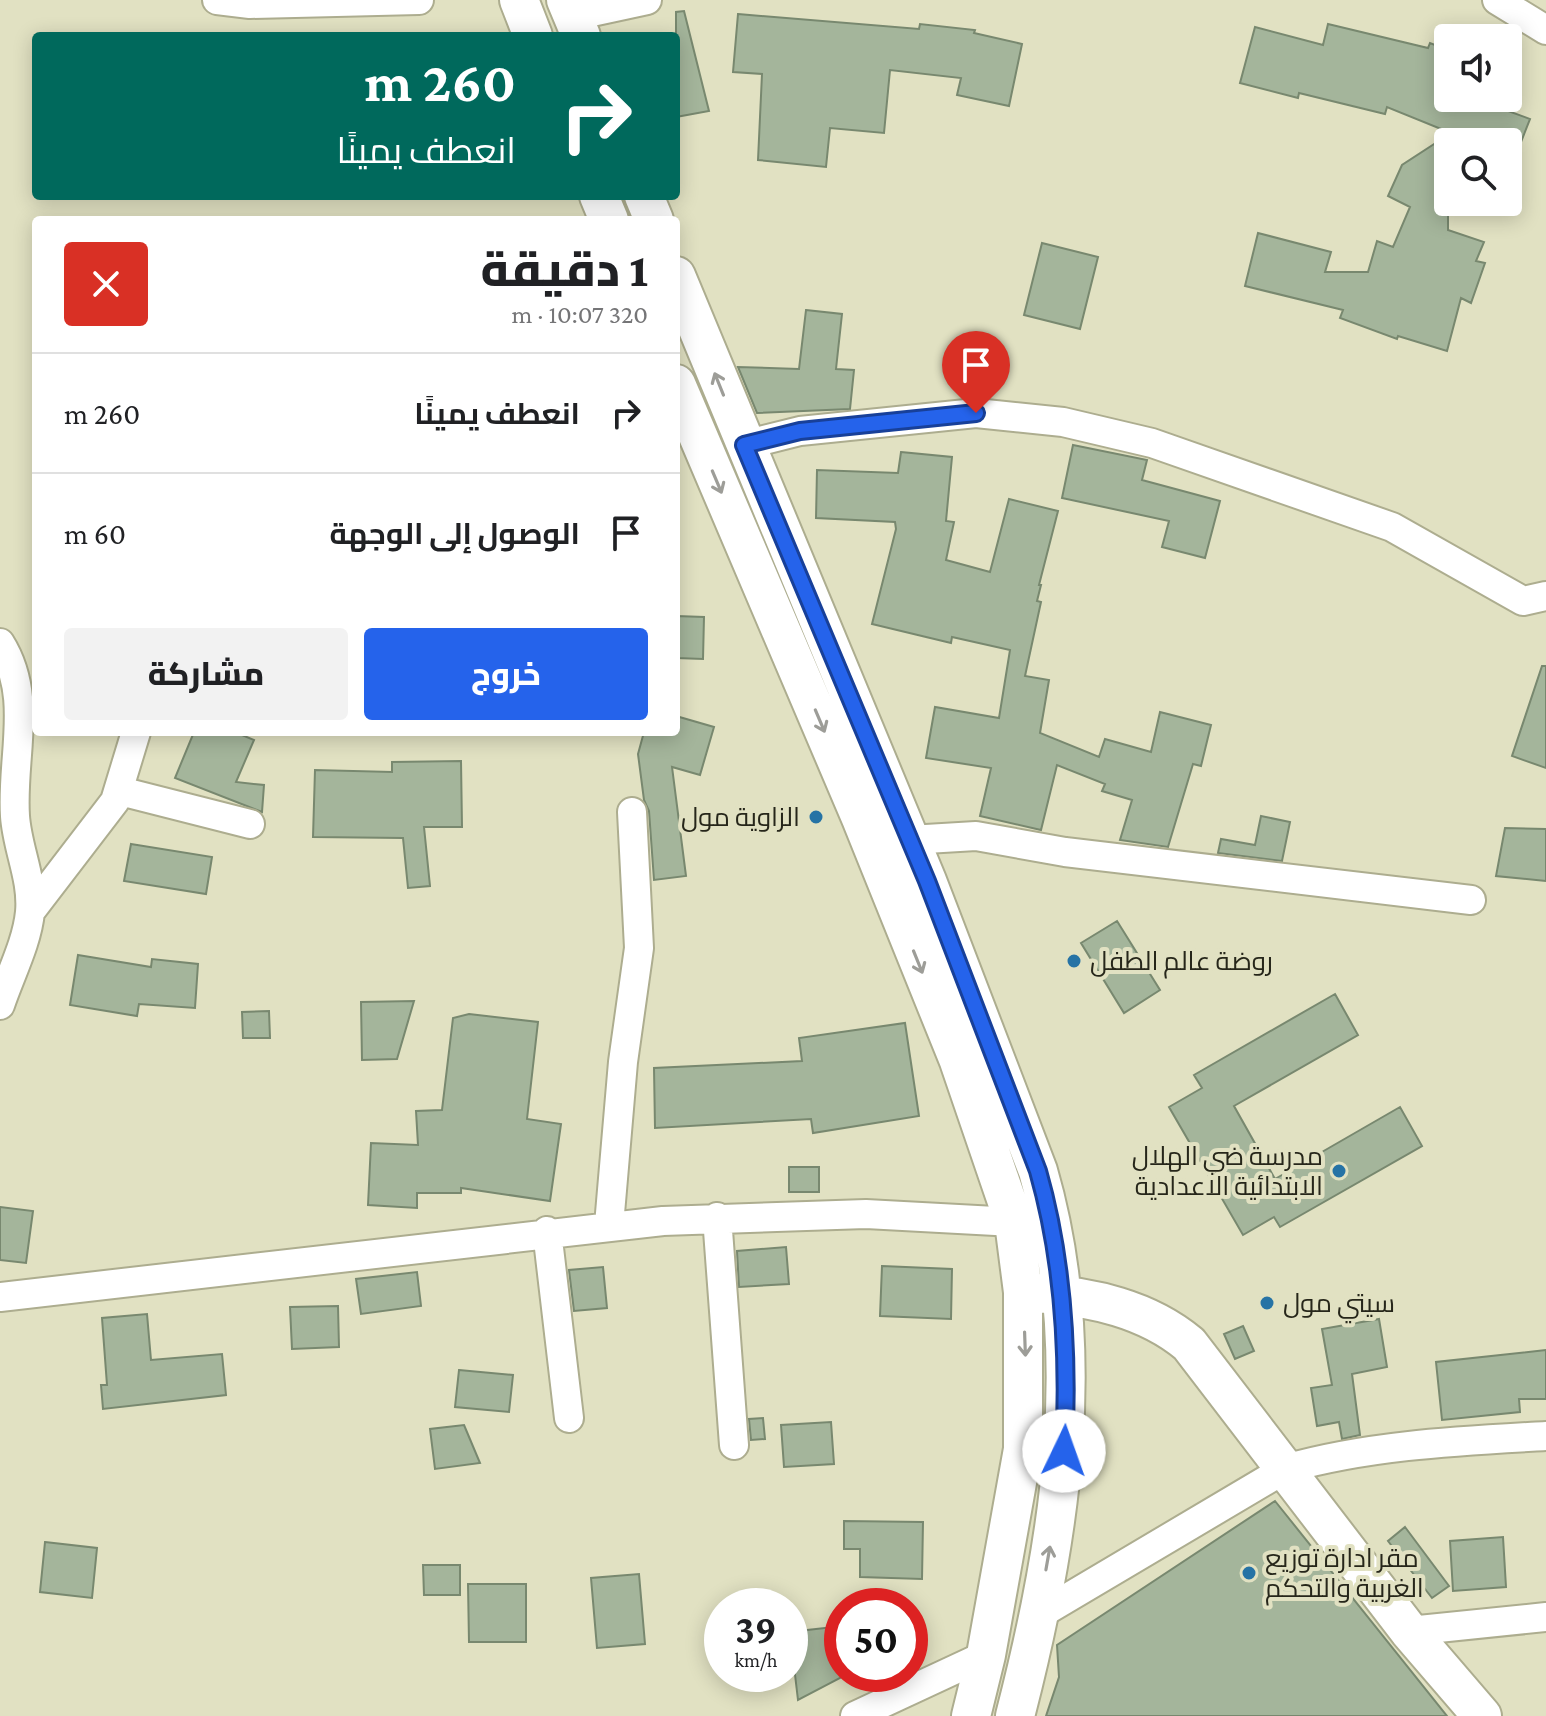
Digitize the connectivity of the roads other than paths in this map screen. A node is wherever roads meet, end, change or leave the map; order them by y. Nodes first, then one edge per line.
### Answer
1 (217, 0) edge
2 (419, 0) edge
3 (519, 0) edge
4 (647, 0) edge
5 (1497, 0) edge
6 (573, 17) edge
7 (1546, 30) edge
8 (531, 32) edge
9 (680, 286) edge
10 (680, 401) edge
11 (744, 445) junction
12 (1546, 596) edge
13 (0, 643) edge
14 (135, 736) edge
15 (120, 791) junction
16 (632, 812) dead end
17 (250, 824) dead end
18 (909, 840) junction
19 (1471, 900) dead end
20 (30, 912) junction
21 (0, 1005) edge
22 (1038, 1171) junction
23 (1000, 1181) junction
24 (717, 1217) junction
25 (1014, 1222) junction
26 (609, 1225) junction
27 (547, 1231) junction
28 (1023, 1292) junction
29 (1061, 1295) junction
30 (0, 1297) edge
31 (569, 1418) dead end
32 (1546, 1436) edge
33 (734, 1445) dead end
34 (1285, 1469) junction
35 (1037, 1616) junction
36 (1546, 1617) edge
37 (1409, 1631) junction
38 (986, 1655) junction
39 (855, 1716) edge
40 (971, 1716) edge
41 (1015, 1716) edge
42 (1482, 1716) edge

1 - 2 street
3 - 8 main road
4 - 6 street
5 - 7 street
11 -> 9 main road
10 -> 23 main road
11 - 12 street
11 - 18 main road
13 - 20 street
14 - 15 street
15 - 17 street
15 - 20 street
16 - 26 street
18 - 19 street
18 - 22 main road
20 - 21 street
22 - 23 main road
22 - 29 main road
23 - 25 main road
24 - 25 street
24 - 26 street
24 - 33 street
25 - 28 main road
26 - 27 street
27 - 30 street
27 - 31 street
28 - 29 main road
28 -> 38 main road
29 - 34 main road
35 -> 29 main road
32 - 34 street
34 - 35 street
34 - 37 main road
35 - 41 main road
36 - 37 street
37 - 42 main road
38 - 39 street
38 - 40 main road

